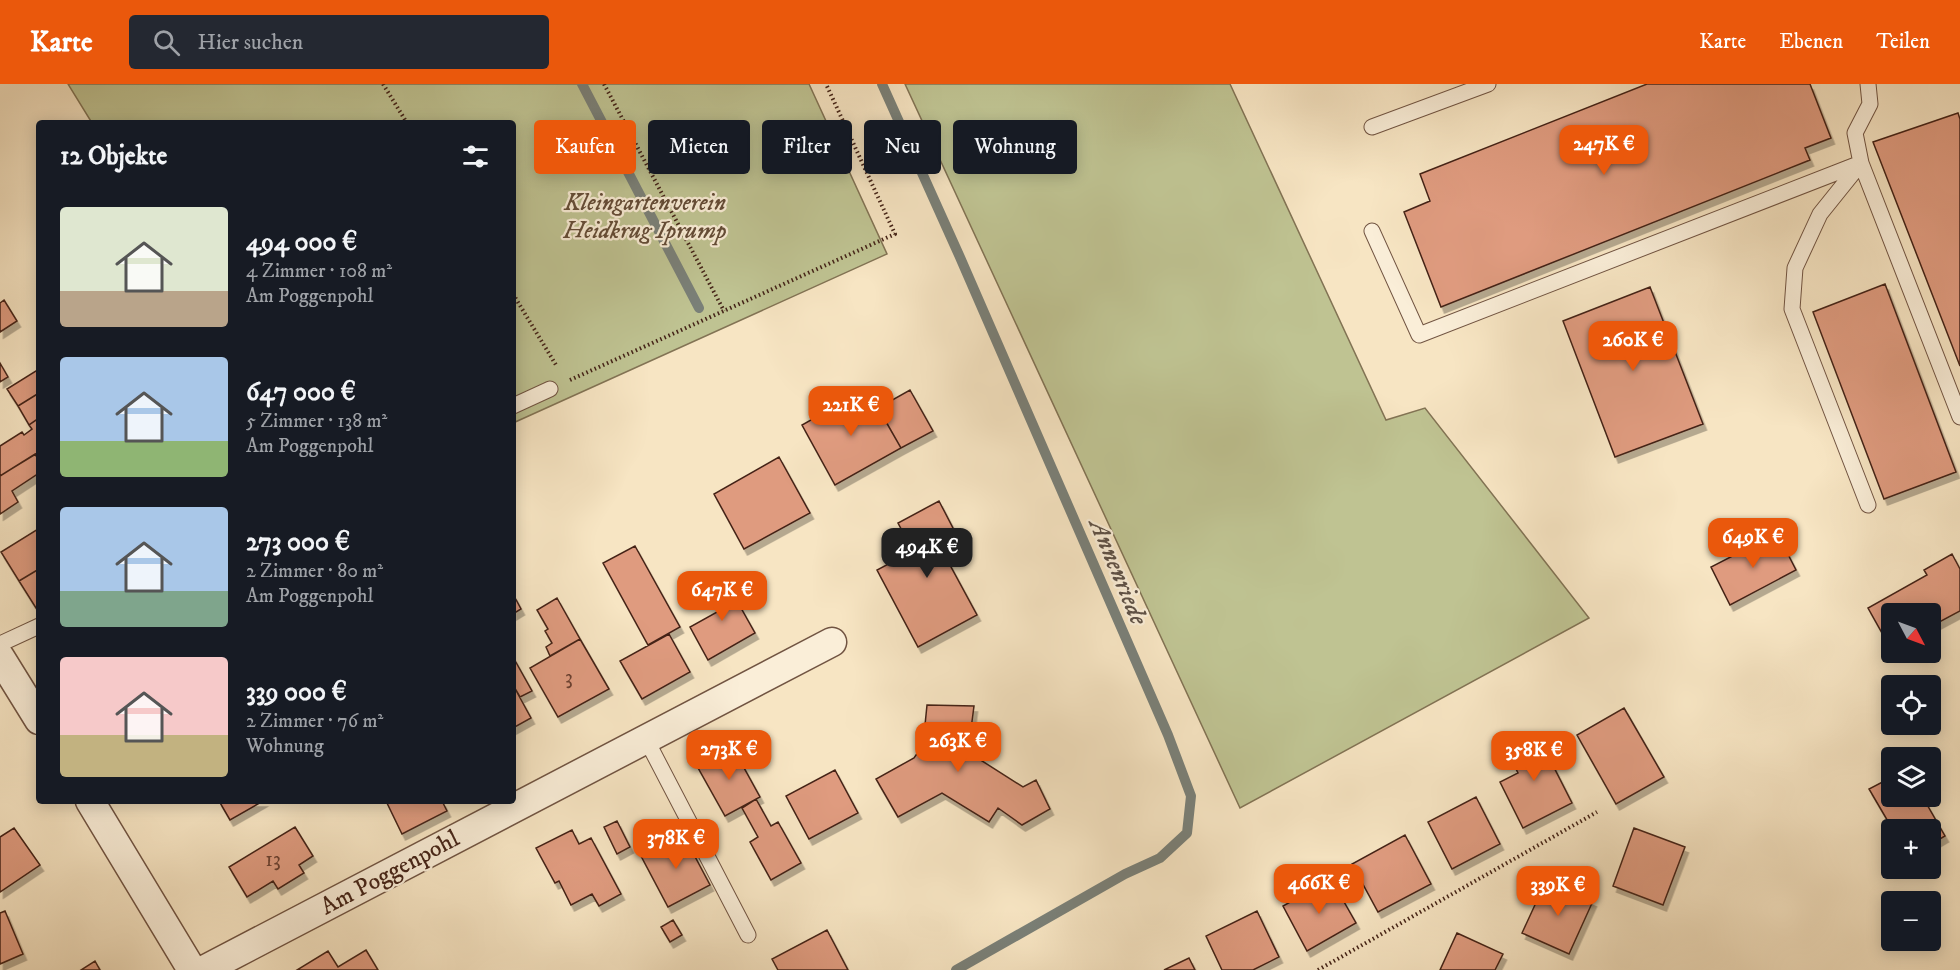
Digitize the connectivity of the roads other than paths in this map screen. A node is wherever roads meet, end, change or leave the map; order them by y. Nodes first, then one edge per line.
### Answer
1 (1488, 84) edge
2 (1868, 84) edge
3 (1372, 127) dead end
4 (1861, 163) junction
5 (1372, 231) dead end
6 (550, 389) road end
7 (516, 405) edge
8 (1960, 417) edge
9 (1868, 505) dead end
10 (36, 627) edge
11 (832, 642) dead end
12 (0, 644) edge
13 (0, 657) edge
14 (36, 715) edge
15 (646, 739) junction
16 (92, 804) edge
17 (748, 935) dead end
18 (192, 970) edge
19 (204, 970) edge

1 - 3 lane
2 - 4 lane
4 - 5 lane
4 - 8 lane
4 - 9 lane
6 - 7 lane
10 - 12 lane
11 - 15 street, Am Poggenpohl
13 - 14 street
15 - 17 lane
15 - 19 street, Am Poggenpohl
16 - 18 street

